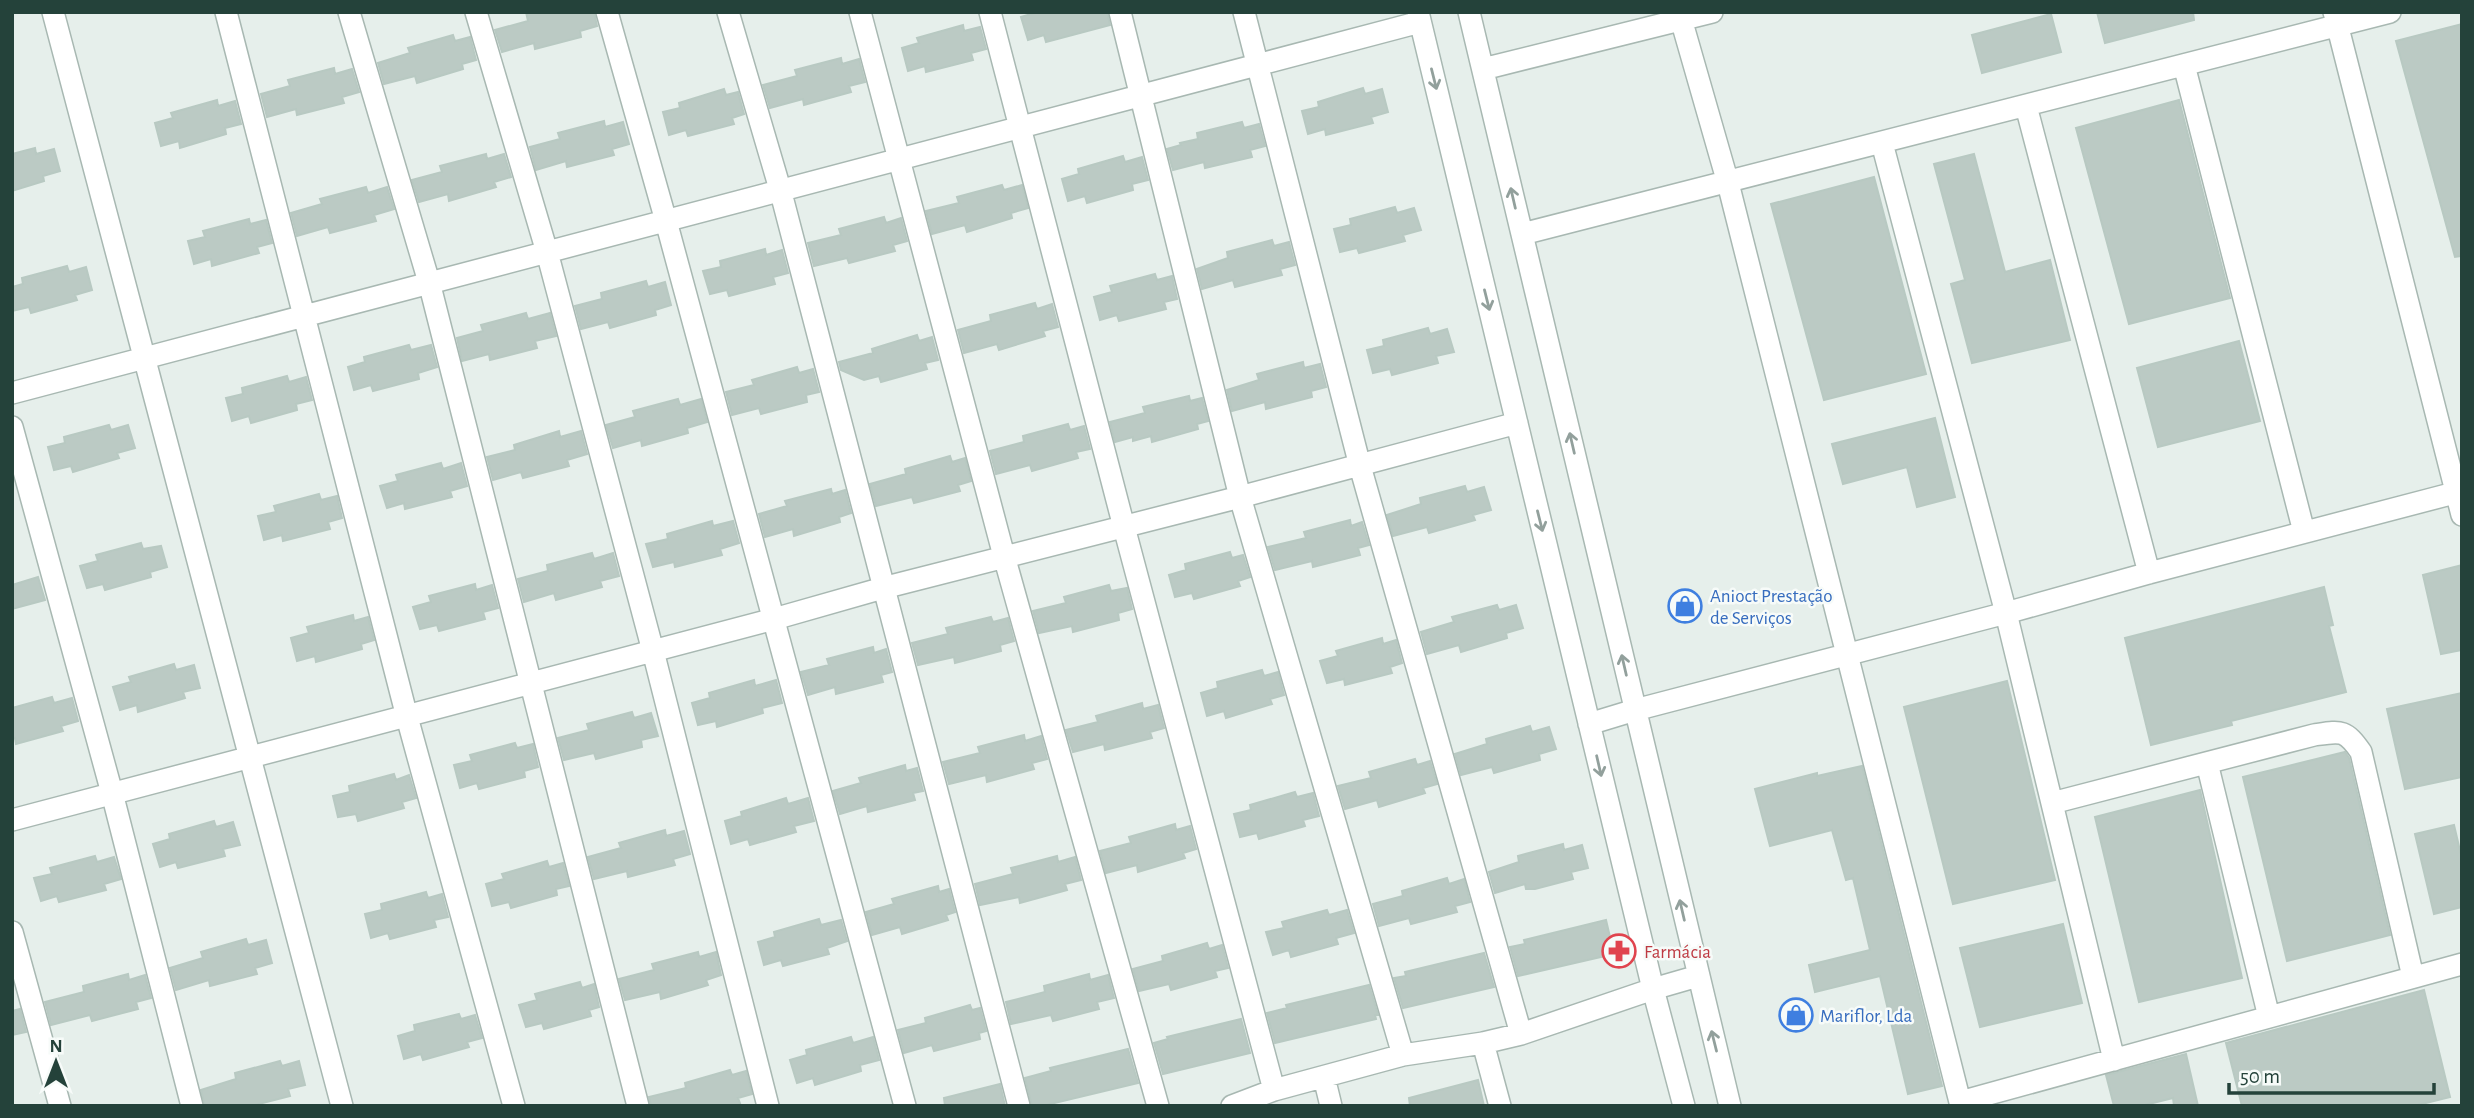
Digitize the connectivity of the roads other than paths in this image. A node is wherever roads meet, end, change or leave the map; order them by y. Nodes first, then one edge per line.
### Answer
1 (53, 12) edge
2 (226, 12) edge
3 (349, 12) edge
4 (476, 12) edge
5 (607, 12) edge
6 (728, 12) edge
7 (860, 12) edge
8 (990, 12) edge
9 (1120, 12) edge
10 (1244, 12) edge
11 (1469, 12) edge
12 (1712, 12) edge
13 (2390, 12) edge
14 (1680, 16) edge
15 (1419, 17) edge
16 (2336, 19) edge
17 (1258, 64) junction
18 (2184, 65) junction
19 (1483, 69) junction
20 (1141, 96) junction
21 (2026, 106) junction
22 (1019, 128) junction
23 (1882, 143) junction
24 (900, 158) junction
25 (1728, 183) junction
26 (780, 190) junction
27 (666, 221) junction
28 (1522, 234) junction
29 (547, 252) junction
30 (429, 282) junction
31 (305, 316) junction
32 (143, 359) junction
33 (12, 393) edge
34 (1517, 423) junction
35 (12, 427) edge
36 (1360, 466) junction
37 (2459, 492) edge
38 (1240, 497) junction
39 (2462, 515) edge
40 (1124, 527) junction
41 (2304, 532) junction
42 (1004, 556) junction
43 (2149, 573) junction
44 (883, 588) junction
45 (2006, 613) junction
46 (774, 619) junction
47 (653, 651) junction
48 (1847, 653) junction
49 (530, 683) junction
50 (1635, 710) junction
51 (407, 717) junction
52 (1589, 724) junction
53 (252, 756) junction
54 (2207, 762) junction
55 (112, 793) junction
56 (2052, 803) junction
57 (12, 820) edge
58 (12, 932) edge
59 (2462, 964) edge
60 (1698, 976) junction
61 (2413, 977) junction
62 (1653, 989) junction
63 (2269, 1017) junction
64 (1521, 1034) junction
65 (1483, 1043) junction
66 (1403, 1055) junction
67 (2114, 1060) junction
68 (1324, 1077) junction
69 (1274, 1090) junction
70 (1961, 1104) edge
71 (60, 1106) edge
72 (192, 1106) edge
73 (342, 1106) edge
74 (514, 1106) edge
75 (638, 1106) edge
76 (768, 1106) edge
77 (905, 1106) edge
78 (1019, 1106) edge
79 (1158, 1106) edge
80 (1232, 1106) edge
81 (1331, 1106) edge
82 (1500, 1106) edge
83 (1684, 1106) edge
84 (1730, 1106) edge

1 - 32 street
2 - 31 street
3 - 30 street
4 - 29 street
5 - 27 street
6 - 26 street
7 - 24 street
8 - 22 street
9 - 20 street
10 - 17 street
11 - 19 street
12 - 14 street
13 - 16 street
14 - 19 street
14 - 25 street
15 - 17 street
15 -> 34 street
16 - 18 street
16 - 37 street
17 - 20 street
17 - 36 street
18 - 21 street
18 - 41 street
28 -> 19 street
20 - 22 street
20 - 38 street
21 - 23 street
21 - 43 street
22 - 24 street
22 - 40 street
23 - 25 street
23 - 45 street
24 - 26 street
24 - 42 street
25 - 28 street
25 - 48 street
26 - 27 street
26 - 44 street
27 - 29 street
27 - 46 street
50 -> 28 street
29 - 30 street
29 - 47 street
30 - 31 street
30 - 49 street
31 - 32 street
31 - 51 street
32 - 33 street
32 - 53 street
34 - 36 street
34 -> 52 street
35 - 55 street
36 - 38 street
36 - 64 street
37 - 39 street
37 - 41 street
38 - 40 street
38 - 66 street
40 - 42 street
40 - 69 street
41 - 43 street
42 - 44 street
42 - 79 street
43 - 45 street
44 - 46 street
44 - 78 street
45 - 48 street
45 - 56 street
46 - 47 street
46 - 77 street
47 - 49 street
47 - 76 street
48 - 50 street
48 - 70 street
49 - 51 street
49 - 75 street
50 - 52 street
60 -> 50 street
51 - 53 street
51 - 74 street
52 -> 62 street
53 - 55 street
53 - 73 street
54 - 56 street
54 - 61 street
54 - 63 street
55 - 57 street
55 - 72 street
56 - 67 street
58 - 71 street
59 - 61 street
60 - 62 street
84 -> 60 street
61 - 63 street
62 - 64 street
62 - 83 street
63 - 67 street
64 - 65 street
65 - 66 street
65 - 82 street
66 - 68 street
67 - 70 street
68 - 69 street
68 - 81 street
69 - 80 street

